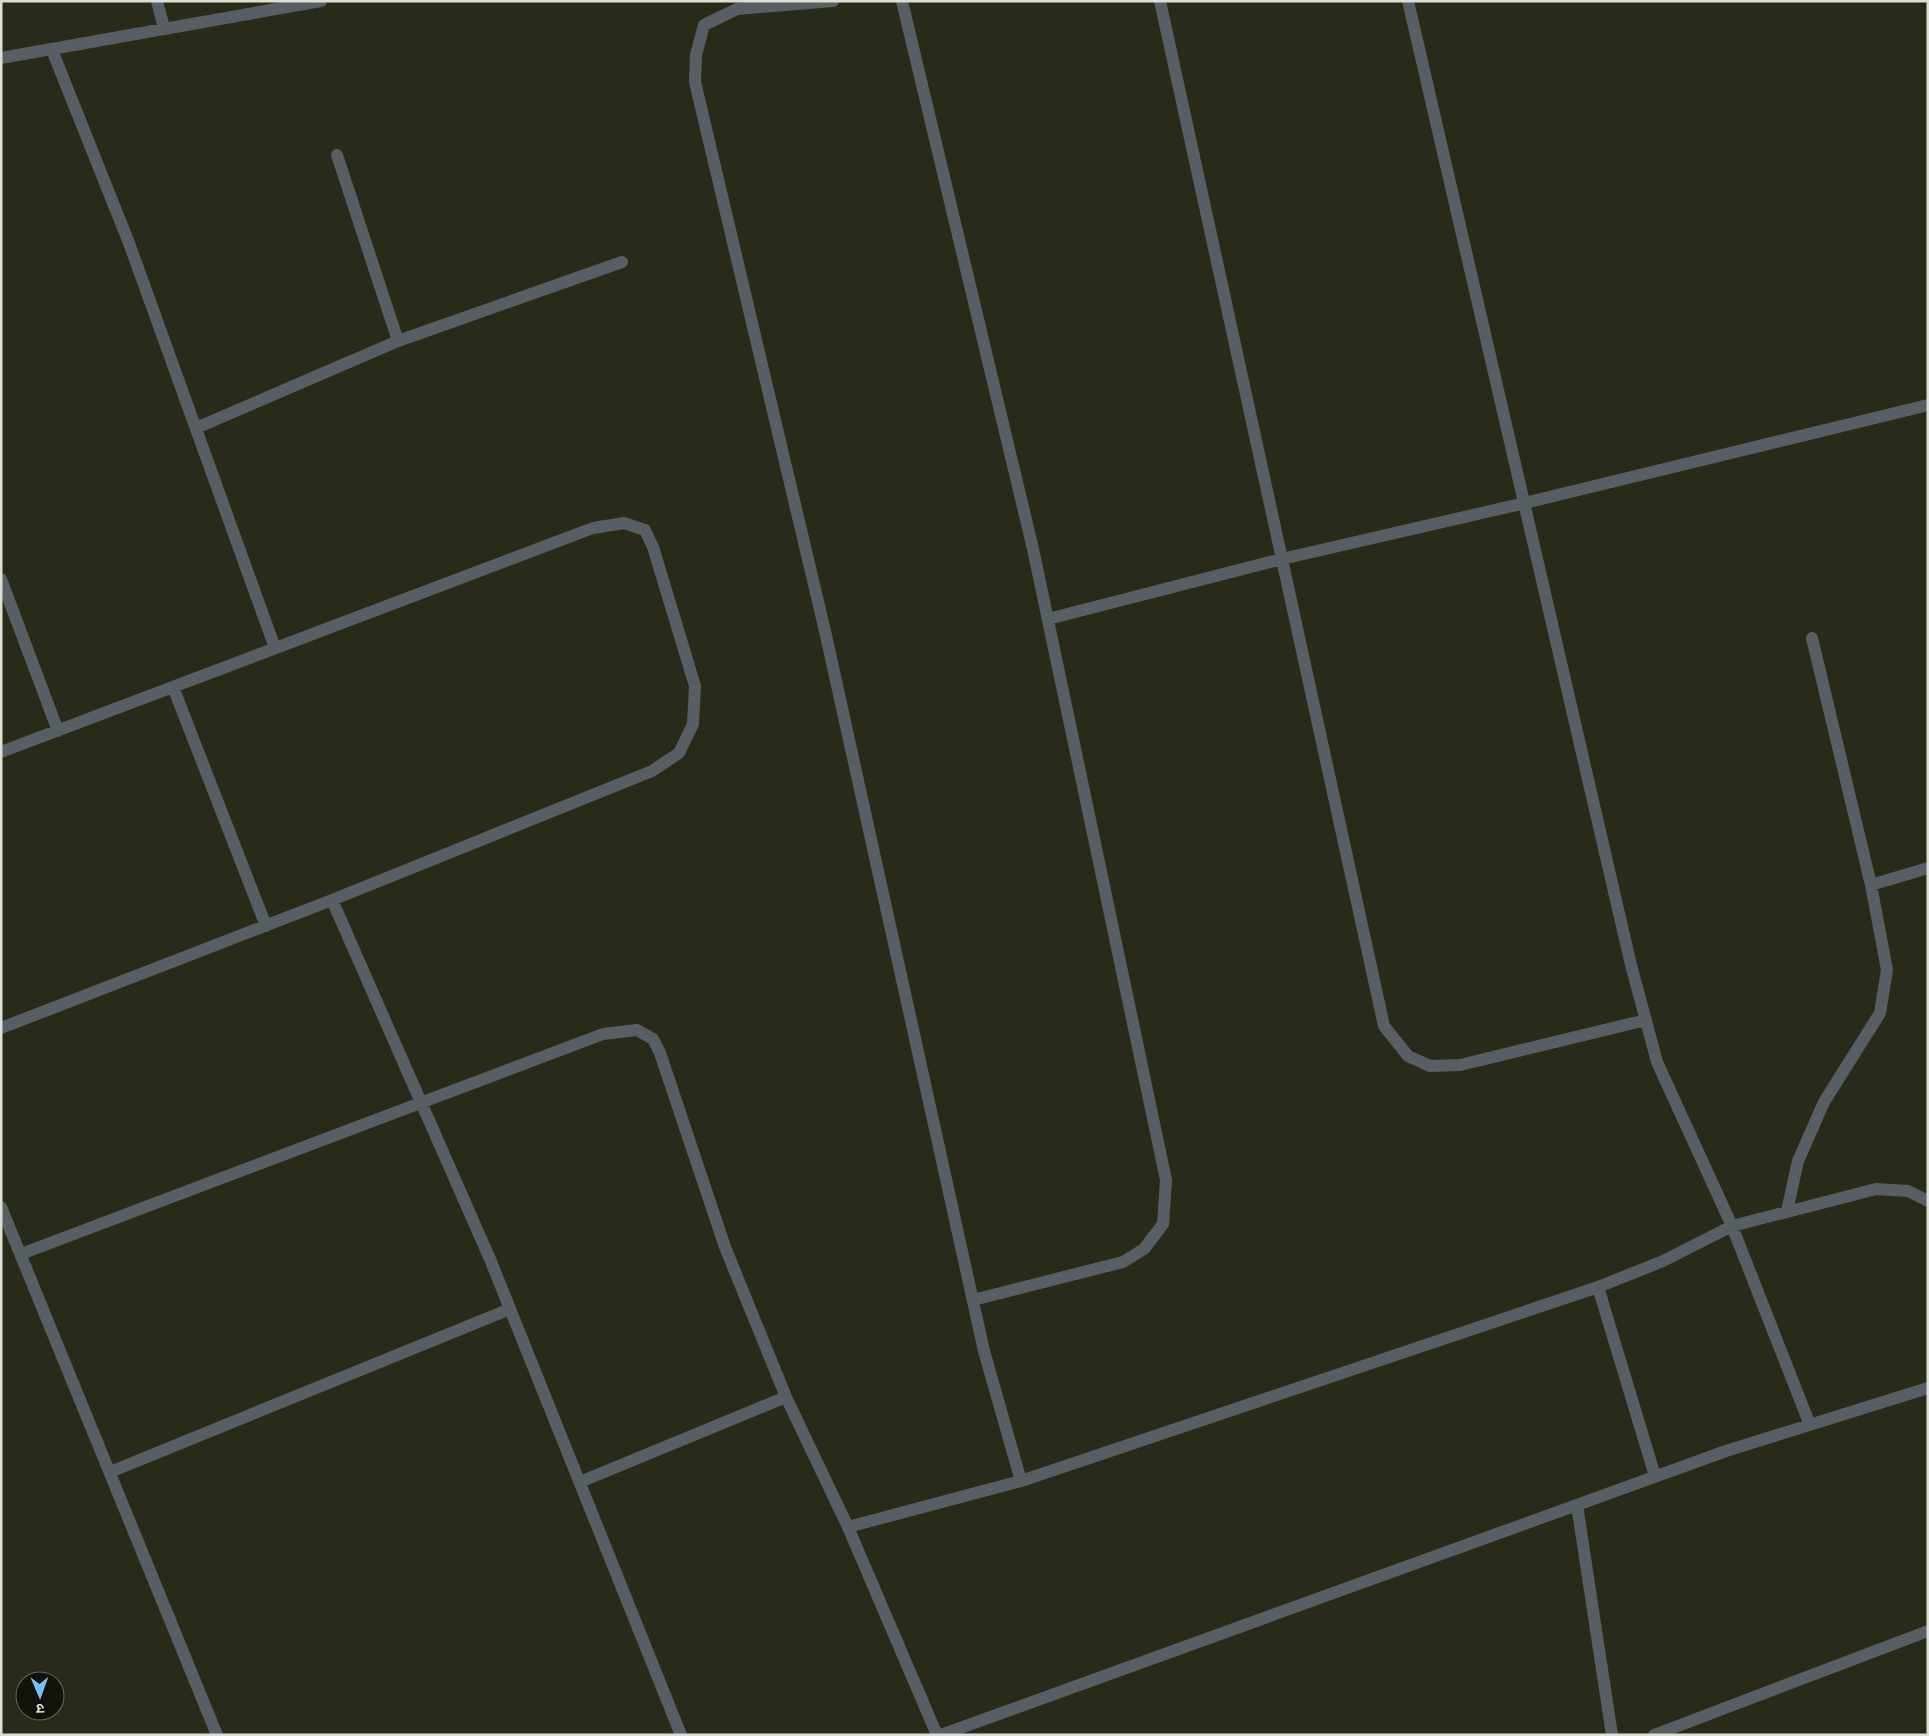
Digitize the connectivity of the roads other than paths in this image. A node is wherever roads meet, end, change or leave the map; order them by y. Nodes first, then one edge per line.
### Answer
1 (157, 1) edge
2 (321, 1) edge
3 (833, 1) edge
4 (902, 1) edge
5 (1160, 1) edge
6 (1408, 1) edge
7 (164, 28) junction
8 (52, 50) junction
9 (1, 58) edge
10 (337, 155) dead end
11 (622, 262) dead end
12 (398, 341) junction
13 (1928, 405) edge
14 (196, 428) junction
15 (1525, 503) junction
16 (1282, 559) junction
17 (1, 580) edge
18 (1048, 619) junction
19 (1812, 638) dead end
20 (275, 648) junction
21 (173, 687) junction
22 (58, 731) junction
23 (1, 752) edge
24 (1928, 868) edge
25 (1871, 885) junction
26 (332, 900) junction
27 (266, 926) junction
28 (1646, 1020) junction
29 (1, 1028) edge
30 (422, 1102) junction
31 (1928, 1200) edge
32 (1, 1207) edge
33 (1787, 1212) junction
34 (1732, 1226) junction
35 (20, 1254) junction
36 (1598, 1287) junction
37 (973, 1300) junction
38 (510, 1309) junction
39 (1928, 1388) edge
40 (786, 1398) junction
41 (1810, 1425) junction
42 (110, 1472) junction
43 (1655, 1476) junction
44 (1021, 1480) junction
45 (580, 1482) junction
46 (1576, 1505) junction
47 (848, 1527) junction
48 (1928, 1631) edge
49 (678, 1734) edge
50 (217, 1735) edge
51 (937, 1735) edge
52 (941, 1735) edge
53 (1612, 1735) edge
54 (1654, 1735) edge

1 - 7 street
2 - 7 street
3 - 37 street
4 - 18 street
5 - 16 street
6 - 15 street
7 - 8 street
8 - 9 street
8 - 14 street
10 - 12 street
11 - 12 street
12 - 14 street
13 - 15 street
14 - 20 street
15 - 16 street
15 - 28 street
16 - 18 street
16 - 28 street
17 - 22 street
18 - 37 street
19 - 25 street
20 - 21 street
20 - 26 street
21 - 22 street
21 - 27 street
22 - 23 street
24 - 25 street
25 - 33 street
26 - 27 street
26 - 30 street
27 - 29 street
28 - 34 street
30 - 35 street
30 - 38 street
30 - 40 street
31 - 33 street
32 - 35 street
33 - 34 street
34 - 36 street
34 - 41 street
35 - 42 street
36 - 43 street
36 - 44 street
37 - 44 street
38 - 42 street
38 - 45 street
39 - 41 street
40 - 45 street
40 - 47 street
41 - 43 street
42 - 50 street
43 - 46 street
44 - 47 street
45 - 49 street
46 - 52 street
46 - 53 street
47 - 51 street
48 - 54 street

